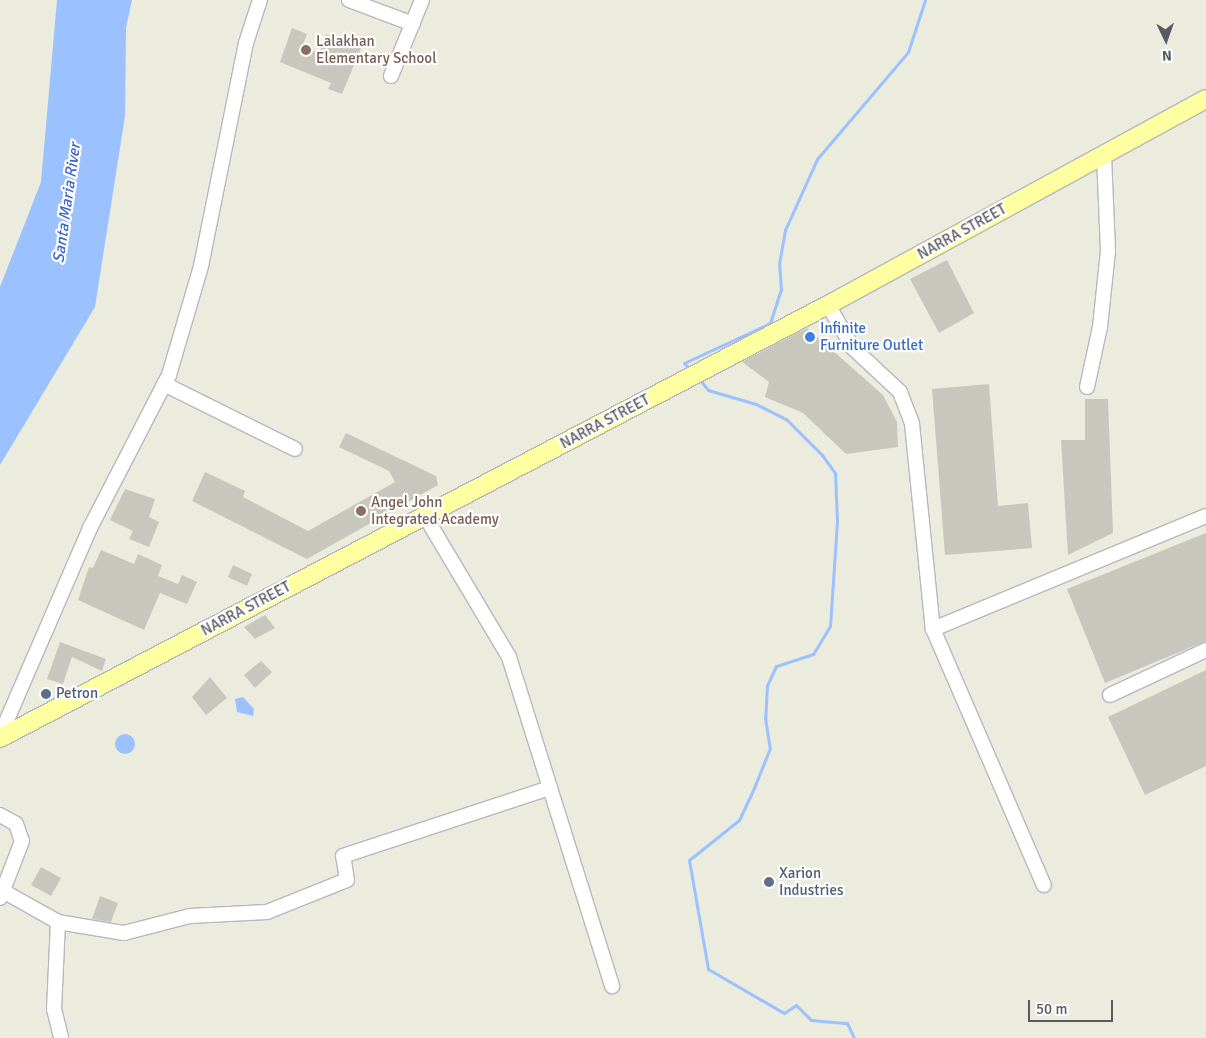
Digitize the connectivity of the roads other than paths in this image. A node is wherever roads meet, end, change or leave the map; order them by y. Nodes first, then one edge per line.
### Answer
1 (260, 0) edge
2 (349, 0) edge
3 (422, 0) edge
4 (412, 24) junction
5 (392, 76) dead end
6 (1206, 100) edge
7 (1104, 155) junction
8 (828, 305) junction
9 (164, 384) junction
10 (1086, 386) dead end
11 (295, 449) dead end
12 (425, 516) junction
13 (1206, 516) edge
14 (933, 629) junction
15 (1206, 650) edge
16 (1110, 695) dead end
17 (0, 737) edge
18 (550, 788) junction
19 (0, 815) edge
20 (1044, 885) dead end
21 (2, 895) edge
22 (58, 922) junction
23 (612, 986) dead end
24 (61, 1038) edge

1 - 9 street
2 - 4 street
3 - 4 street
4 - 5 street
6 - 7 main road, NARRA STREET
7 - 8 main road, NARRA STREET
7 - 10 street
8 - 12 main road, NARRA STREET
8 - 14 street
9 - 11 street
9 - 17 street
12 - 17 main road, NARRA STREET
12 - 18 street
13 - 14 street
14 - 20 street
15 - 16 street
18 - 22 street
18 - 23 street
19 - 21 street
21 - 22 street
22 - 24 street

